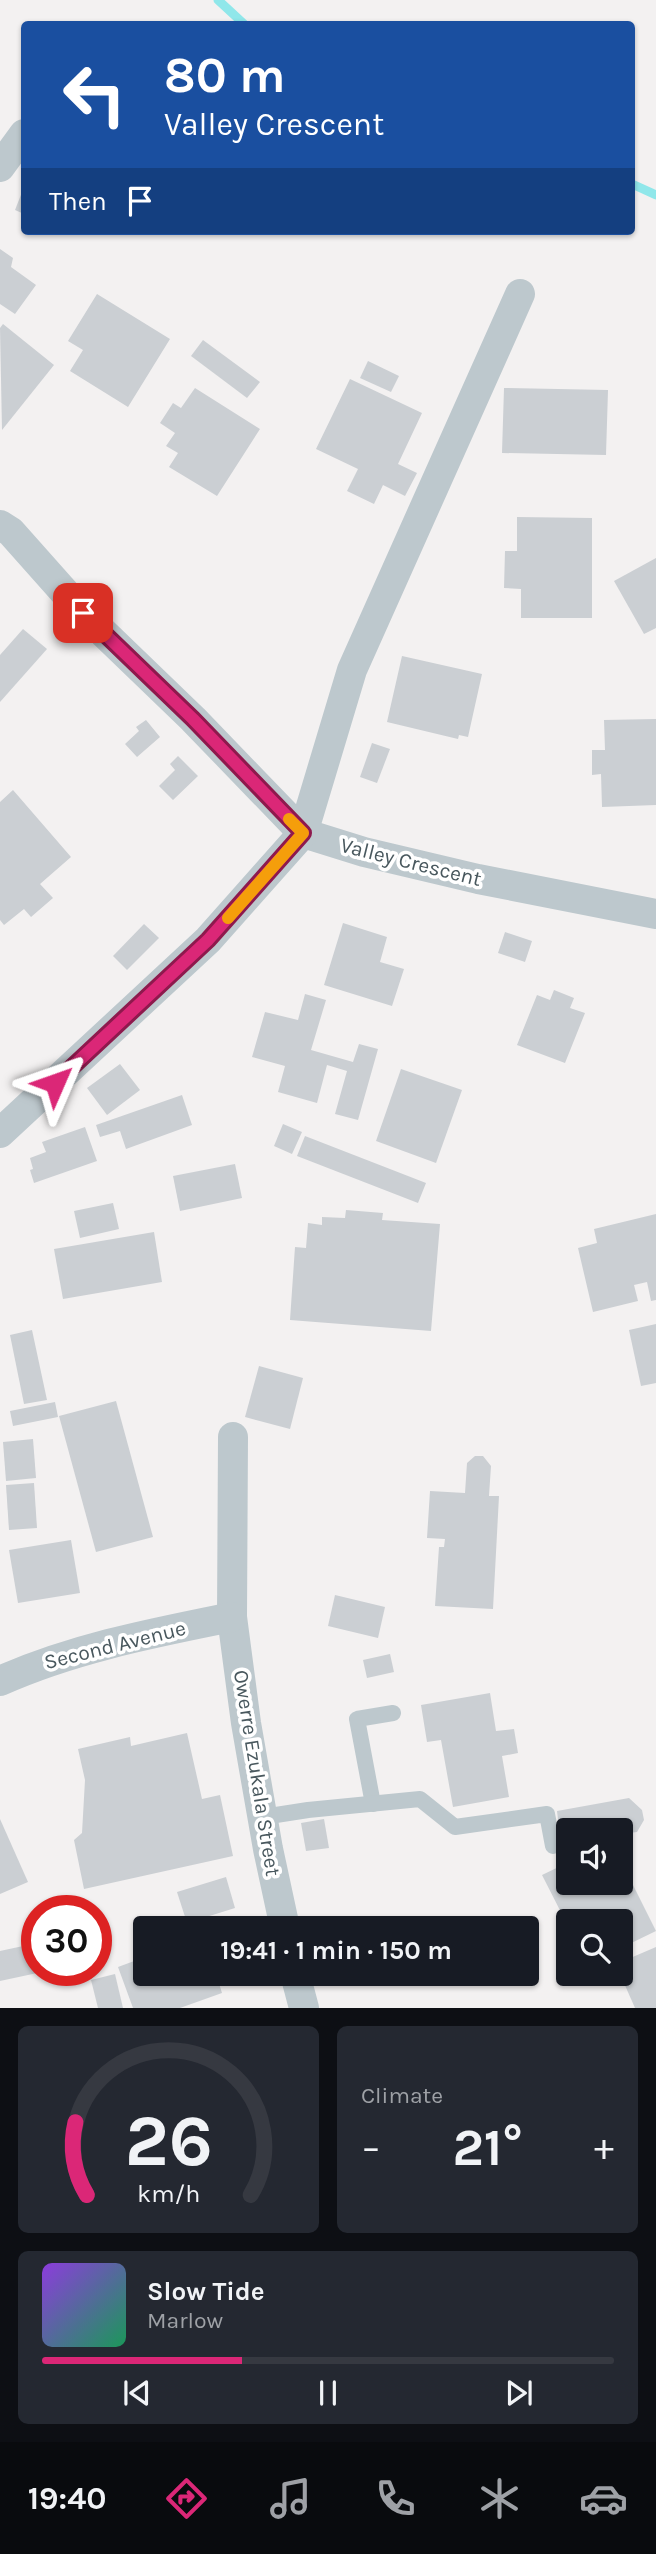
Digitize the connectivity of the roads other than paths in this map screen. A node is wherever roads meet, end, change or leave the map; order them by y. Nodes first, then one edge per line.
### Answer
1 (21, 138) edge
2 (0, 167) edge
3 (520, 295) dead end
4 (0, 525) edge
5 (303, 833) junction
6 (656, 914) edge
7 (0, 1133) edge
8 (233, 1437) dead end
9 (232, 1617) junction
10 (0, 1681) edge
11 (393, 1713) dead end
12 (373, 1804) junction
13 (262, 1817) junction
14 (552, 1846) dead end
15 (283, 1916) edge
16 (298, 1986) edge
17 (304, 2008) edge

1 - 2 street
3 - 5 street
4 - 5 street, Valley Crescent
5 - 6 street, Valley Crescent
5 - 7 street
8 - 9 street, Owerre Ezukala Street
9 - 10 street, Second Avenue
9 - 13 street, Owerre Ezukala Street
11 - 12 lane
12 - 13 lane
12 - 14 lane
13 - 15 street, Owerre Ezukala Street
16 - 17 street

